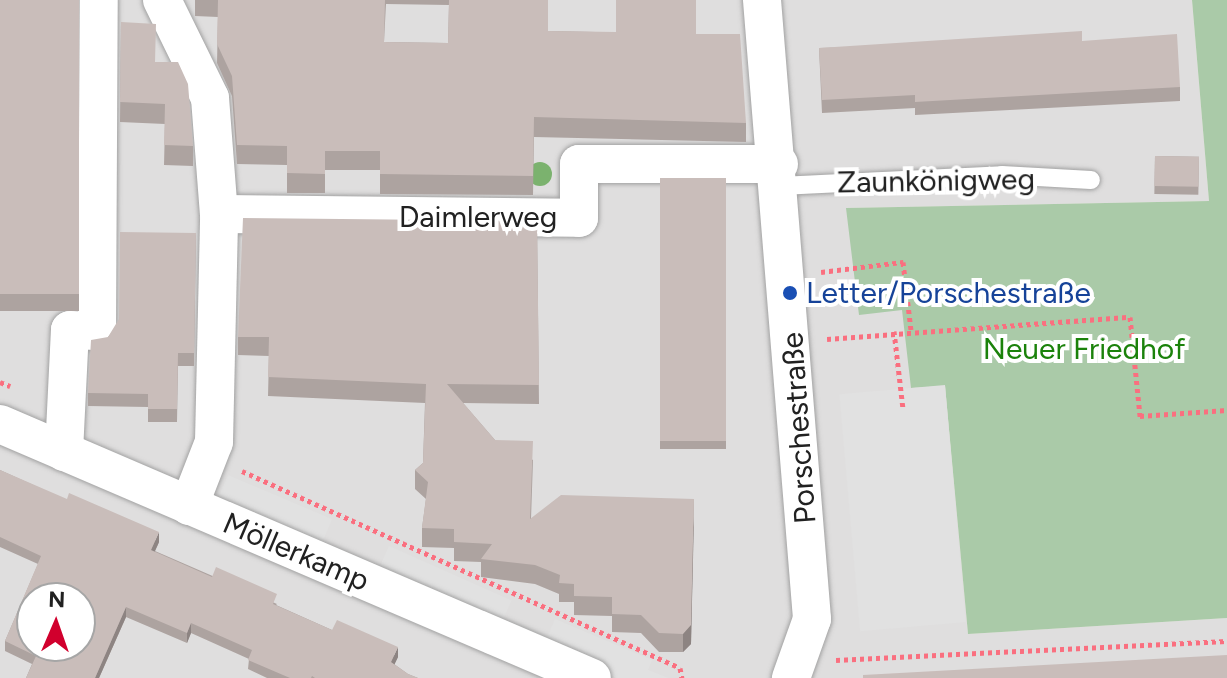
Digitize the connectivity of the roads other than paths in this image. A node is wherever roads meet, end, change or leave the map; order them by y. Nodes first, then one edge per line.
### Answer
1 (99, 0) edge
2 (162, 0) edge
3 (762, 0) edge
4 (780, 175) junction
5 (1091, 180) dead end
6 (219, 214) junction
7 (0, 424) edge
8 (64, 452) junction
9 (189, 506) junction
10 (794, 670) edge
11 (592, 678) edge

1 - 8 street
2 - 6 street
3 - 4 street, Porschestraße
4 - 5 lane, Zaunkönigweg
4 - 6 street, Daimlerweg
4 - 10 street, Porschestraße
6 - 9 street
7 - 8 street, Möllerkamp
8 - 9 street, Möllerkamp
9 - 11 street, Möllerkamp

